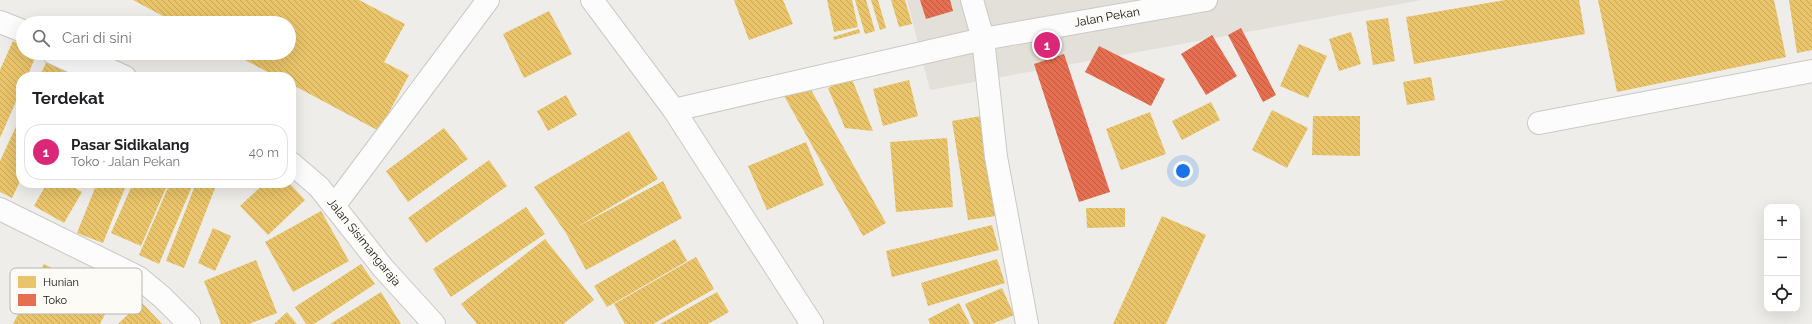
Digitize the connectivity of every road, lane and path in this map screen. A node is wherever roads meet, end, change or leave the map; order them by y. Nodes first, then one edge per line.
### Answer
1 (488, 0) edge
2 (592, 0) edge
3 (972, 0) edge
4 (1206, 0) edge
5 (0, 22) edge
6 (16, 28) edge
7 (0, 33) edge
8 (16, 39) edge
9 (984, 39) junction
10 (68, 60) edge
11 (88, 60) edge
12 (1812, 71) edge
13 (94, 72) edge
14 (115, 72) edge
15 (674, 110) junction
16 (1539, 123) dead end
17 (296, 167) edge
18 (296, 179) edge
19 (334, 206) junction
20 (0, 209) edge
21 (120, 268) edge
22 (142, 280) edge
23 (189, 324) edge
24 (416, 324) edge
25 (434, 324) edge
26 (812, 324) edge
27 (1027, 324) edge

1 - 19 main road
2 - 15 main road
3 - 9 main road
4 - 9 main road, Jalan Pekan
5 - 6 main road
7 - 8 main road
9 - 15 main road, Jalan Pekan
9 - 27 main road
10 - 13 main road
11 - 14 main road
12 - 16 main road
15 - 26 main road
17 - 19 main road, Jalan Sisimangaraja
18 - 24 main road, Jalan Sisimangaraja
19 - 25 main road, Jalan Sisimangaraja
20 - 21 main road
22 - 23 main road

